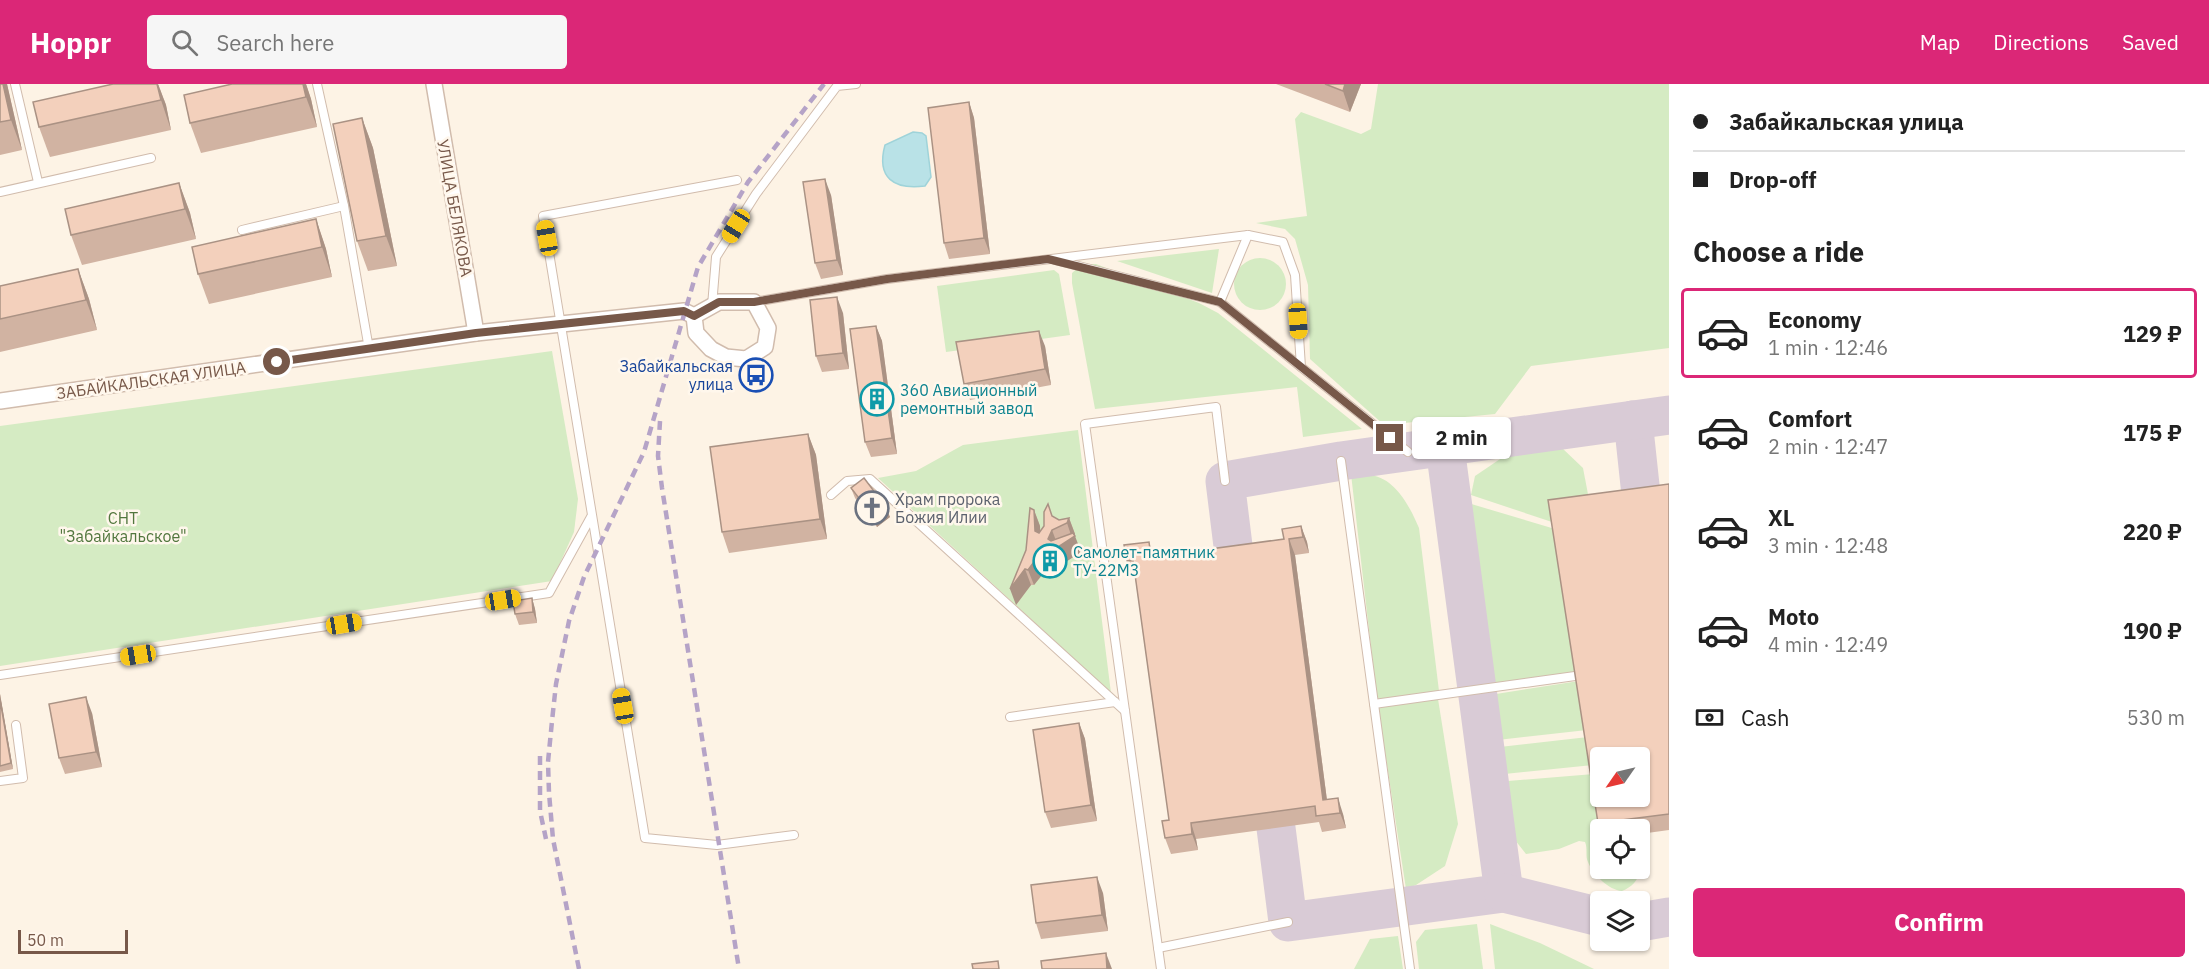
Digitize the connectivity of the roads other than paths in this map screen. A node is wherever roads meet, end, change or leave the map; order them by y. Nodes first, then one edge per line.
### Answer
1 (15, 84) edge
2 (317, 84) edge
3 (434, 84) edge
4 (856, 84) edge
5 (151, 158) dead end
6 (737, 180) dead end
7 (38, 182) junction
8 (0, 192) edge
9 (344, 206) junction
10 (242, 230) dead end
11 (1248, 235) junction
12 (1048, 259) junction
13 (754, 302) junction
14 (1220, 302) junction
15 (712, 306) junction
16 (694, 316) junction
17 (560, 324) junction
18 (476, 333) junction
19 (369, 349) junction
20 (1301, 367) junction
21 (0, 402) edge
22 (1408, 452) dead end
23 (1341, 461) dead end
24 (1225, 480) dead end
25 (831, 495) dead end
26 (591, 517) junction
27 (0, 675) edge
28 (1575, 676) edge
29 (1115, 702) junction
30 (1374, 704) junction
31 (1125, 711) junction
32 (1010, 717) dead end
33 (16, 725) dead end
34 (0, 781) edge
35 (794, 835) dead end
36 (1288, 922) dead end
37 (1158, 948) junction
38 (1161, 969) edge
39 (1410, 969) edge

1 - 7 lane
2 - 9 lane
3 - 18 street, УЛИЦА БЕЛЯКОВА
4 - 15 lane
5 - 7 lane
6 - 17 lane
7 - 8 lane
9 - 10 lane
9 - 19 lane
11 - 12 lane
11 - 14 lane
11 - 20 lane
12 - 13 lane
12 - 14 lane
13 - 15 street
13 - 16 street
14 - 20 lane
15 - 16 street
16 - 17 street, ЗАБАЙКАЛЬСКАЯ УЛИЦА
17 - 18 street, ЗАБАЙКАЛЬСКАЯ УЛИЦА
17 - 26 lane
18 - 19 street, ЗАБАЙКАЛЬСКАЯ УЛИЦА
19 - 21 street, ЗАБАЙКАЛЬСКАЯ УЛИЦА
20 - 22 lane
23 - 30 lane
24 - 31 lane
25 - 29 lane
26 - 27 lane
26 - 35 lane
28 - 30 lane
29 - 31 lane
29 - 32 lane
30 - 39 lane
31 - 37 lane
33 - 34 lane
36 - 37 lane
37 - 38 lane

